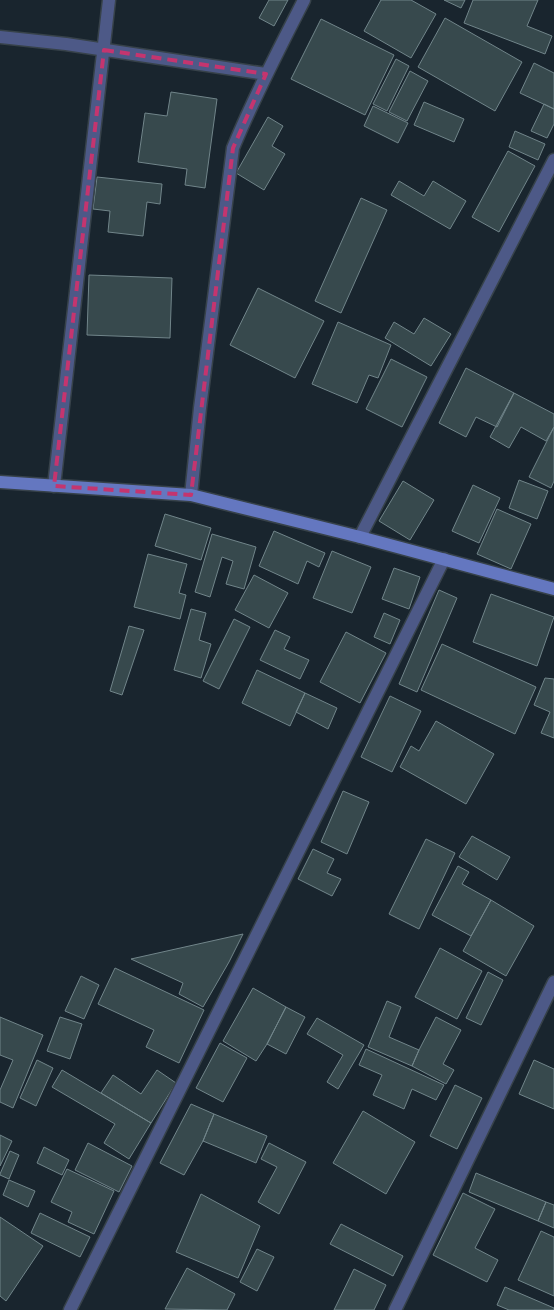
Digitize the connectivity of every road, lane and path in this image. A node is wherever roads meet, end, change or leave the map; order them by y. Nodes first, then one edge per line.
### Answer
1 (109, 0) edge
2 (304, 0) edge
3 (0, 37) edge
4 (104, 50) junction
5 (266, 74) junction
6 (554, 160) edge
7 (0, 482) edge
8 (54, 486) junction
9 (192, 495) junction
10 (360, 536) junction
11 (444, 559) junction
12 (554, 589) edge
13 (554, 982) edge
14 (70, 1310) edge
15 (395, 1310) edge

1 - 4 street
2 - 5 street
3 - 4 street
4 - 5 street
4 - 8 street
5 - 9 street
6 - 10 street
7 - 8 street
8 - 9 street
9 - 10 street
10 - 11 street
11 - 12 street
11 - 14 street
13 - 15 street

